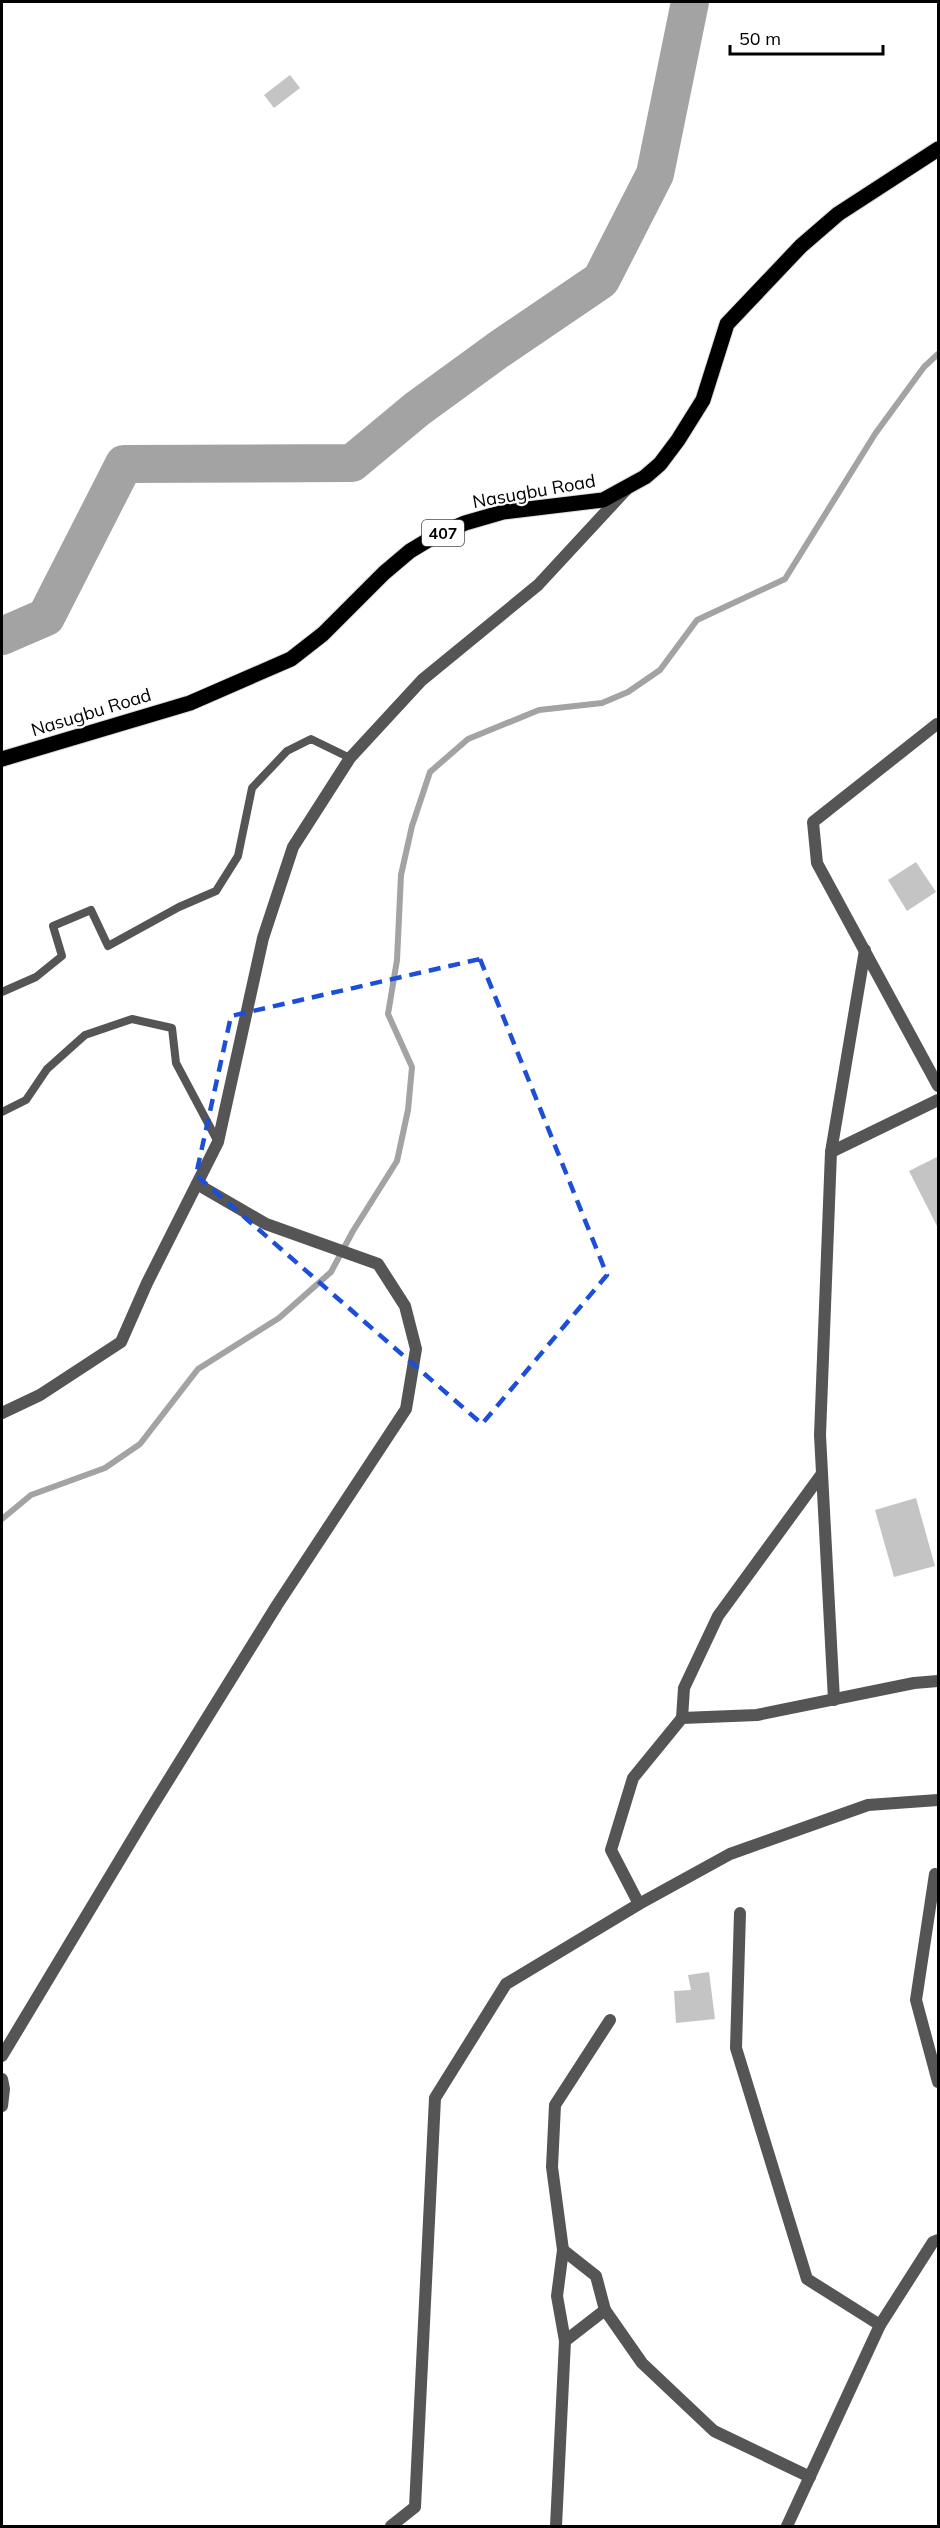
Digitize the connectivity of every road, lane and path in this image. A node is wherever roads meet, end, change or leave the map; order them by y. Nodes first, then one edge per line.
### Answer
1 (939, 149) edge
2 (627, 489) junction
3 (939, 725) edge
4 (350, 758) junction
5 (2, 759) edge
6 (865, 950) junction
7 (2, 992) edge
8 (939, 1086) edge
9 (939, 1100) edge
10 (2, 1112) edge
11 (218, 1142) junction
12 (831, 1152) junction
13 (197, 1184) junction
14 (2, 1413) edge
15 (821, 1475) junction
16 (939, 1681) edge
17 (834, 1700) junction
18 (682, 1718) junction
19 (939, 1800) edge
20 (935, 1874) dead end
21 (639, 1904) junction
22 (740, 1913) dead end
23 (610, 2020) dead end
24 (2, 2056) edge
25 (2, 2079) edge
26 (939, 2082) edge
27 (2, 2106) edge
28 (939, 2240) edge
29 (563, 2250) junction
30 (605, 2310) junction
31 (880, 2325) junction
32 (565, 2341) junction
33 (810, 2477) junction
34 (391, 2526) edge
35 (556, 2526) edge
36 (787, 2526) edge

1 - 2 main road, Nasugbu Road / 407
2 - 4 street
2 - 5 main road, Nasugbu Road / 407
3 - 6 street
4 - 7 lane
4 - 11 street
6 - 8 street
6 - 12 street
9 - 12 street
10 - 11 lane
11 - 13 street
12 - 15 street
13 - 14 street
13 - 24 street
15 - 17 street
15 - 18 street
16 - 17 street
17 - 18 street
18 - 21 street
19 - 21 street
20 - 26 street
21 - 34 street
22 - 31 street
23 - 29 street
25 - 27 street
28 - 31 street
29 - 30 street
29 - 32 street
30 - 32 street
30 - 33 street
31 - 33 street
32 - 35 street
33 - 36 street

